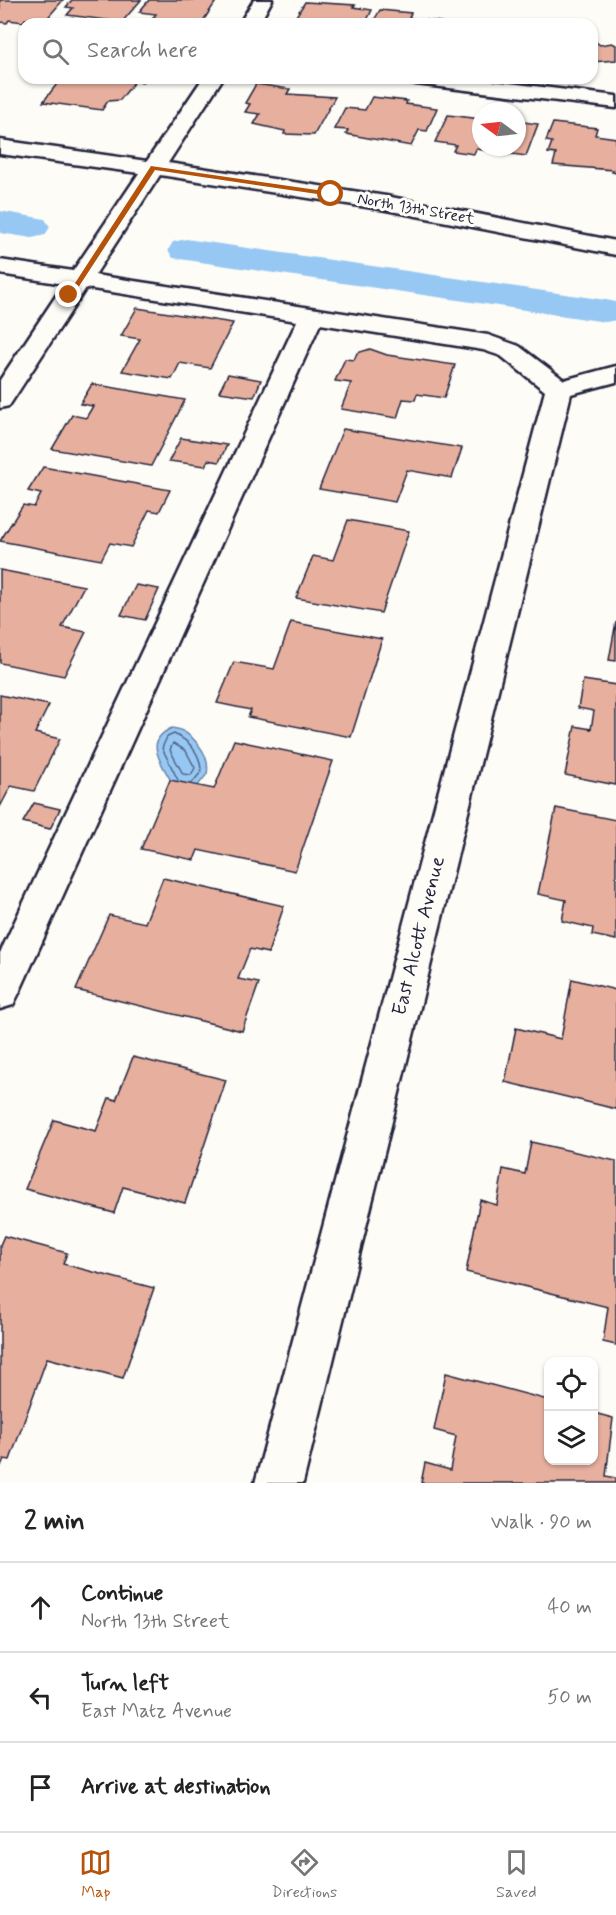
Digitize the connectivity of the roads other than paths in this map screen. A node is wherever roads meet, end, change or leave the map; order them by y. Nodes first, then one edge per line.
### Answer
1 (263, 0) edge
2 (252, 18) edge
3 (209, 84) edge
4 (466, 84) edge
5 (616, 102) edge
6 (0, 147) edge
7 (153, 168) junction
8 (616, 248) edge
9 (0, 267) edge
10 (80, 279) junction
11 (312, 315) junction
12 (616, 374) edge
13 (559, 389) junction
14 (0, 400) edge
15 (0, 993) edge
16 (279, 1483) edge

1 - 2 street
3 - 7 street
4 - 5 street
6 - 7 street, North 13th Street
7 - 8 street, North 13th Street
7 - 10 street
9 - 10 street
10 - 11 street
10 - 14 street
11 - 13 street
11 - 15 street
12 - 13 street
13 - 16 street, East Alcott Avenue

